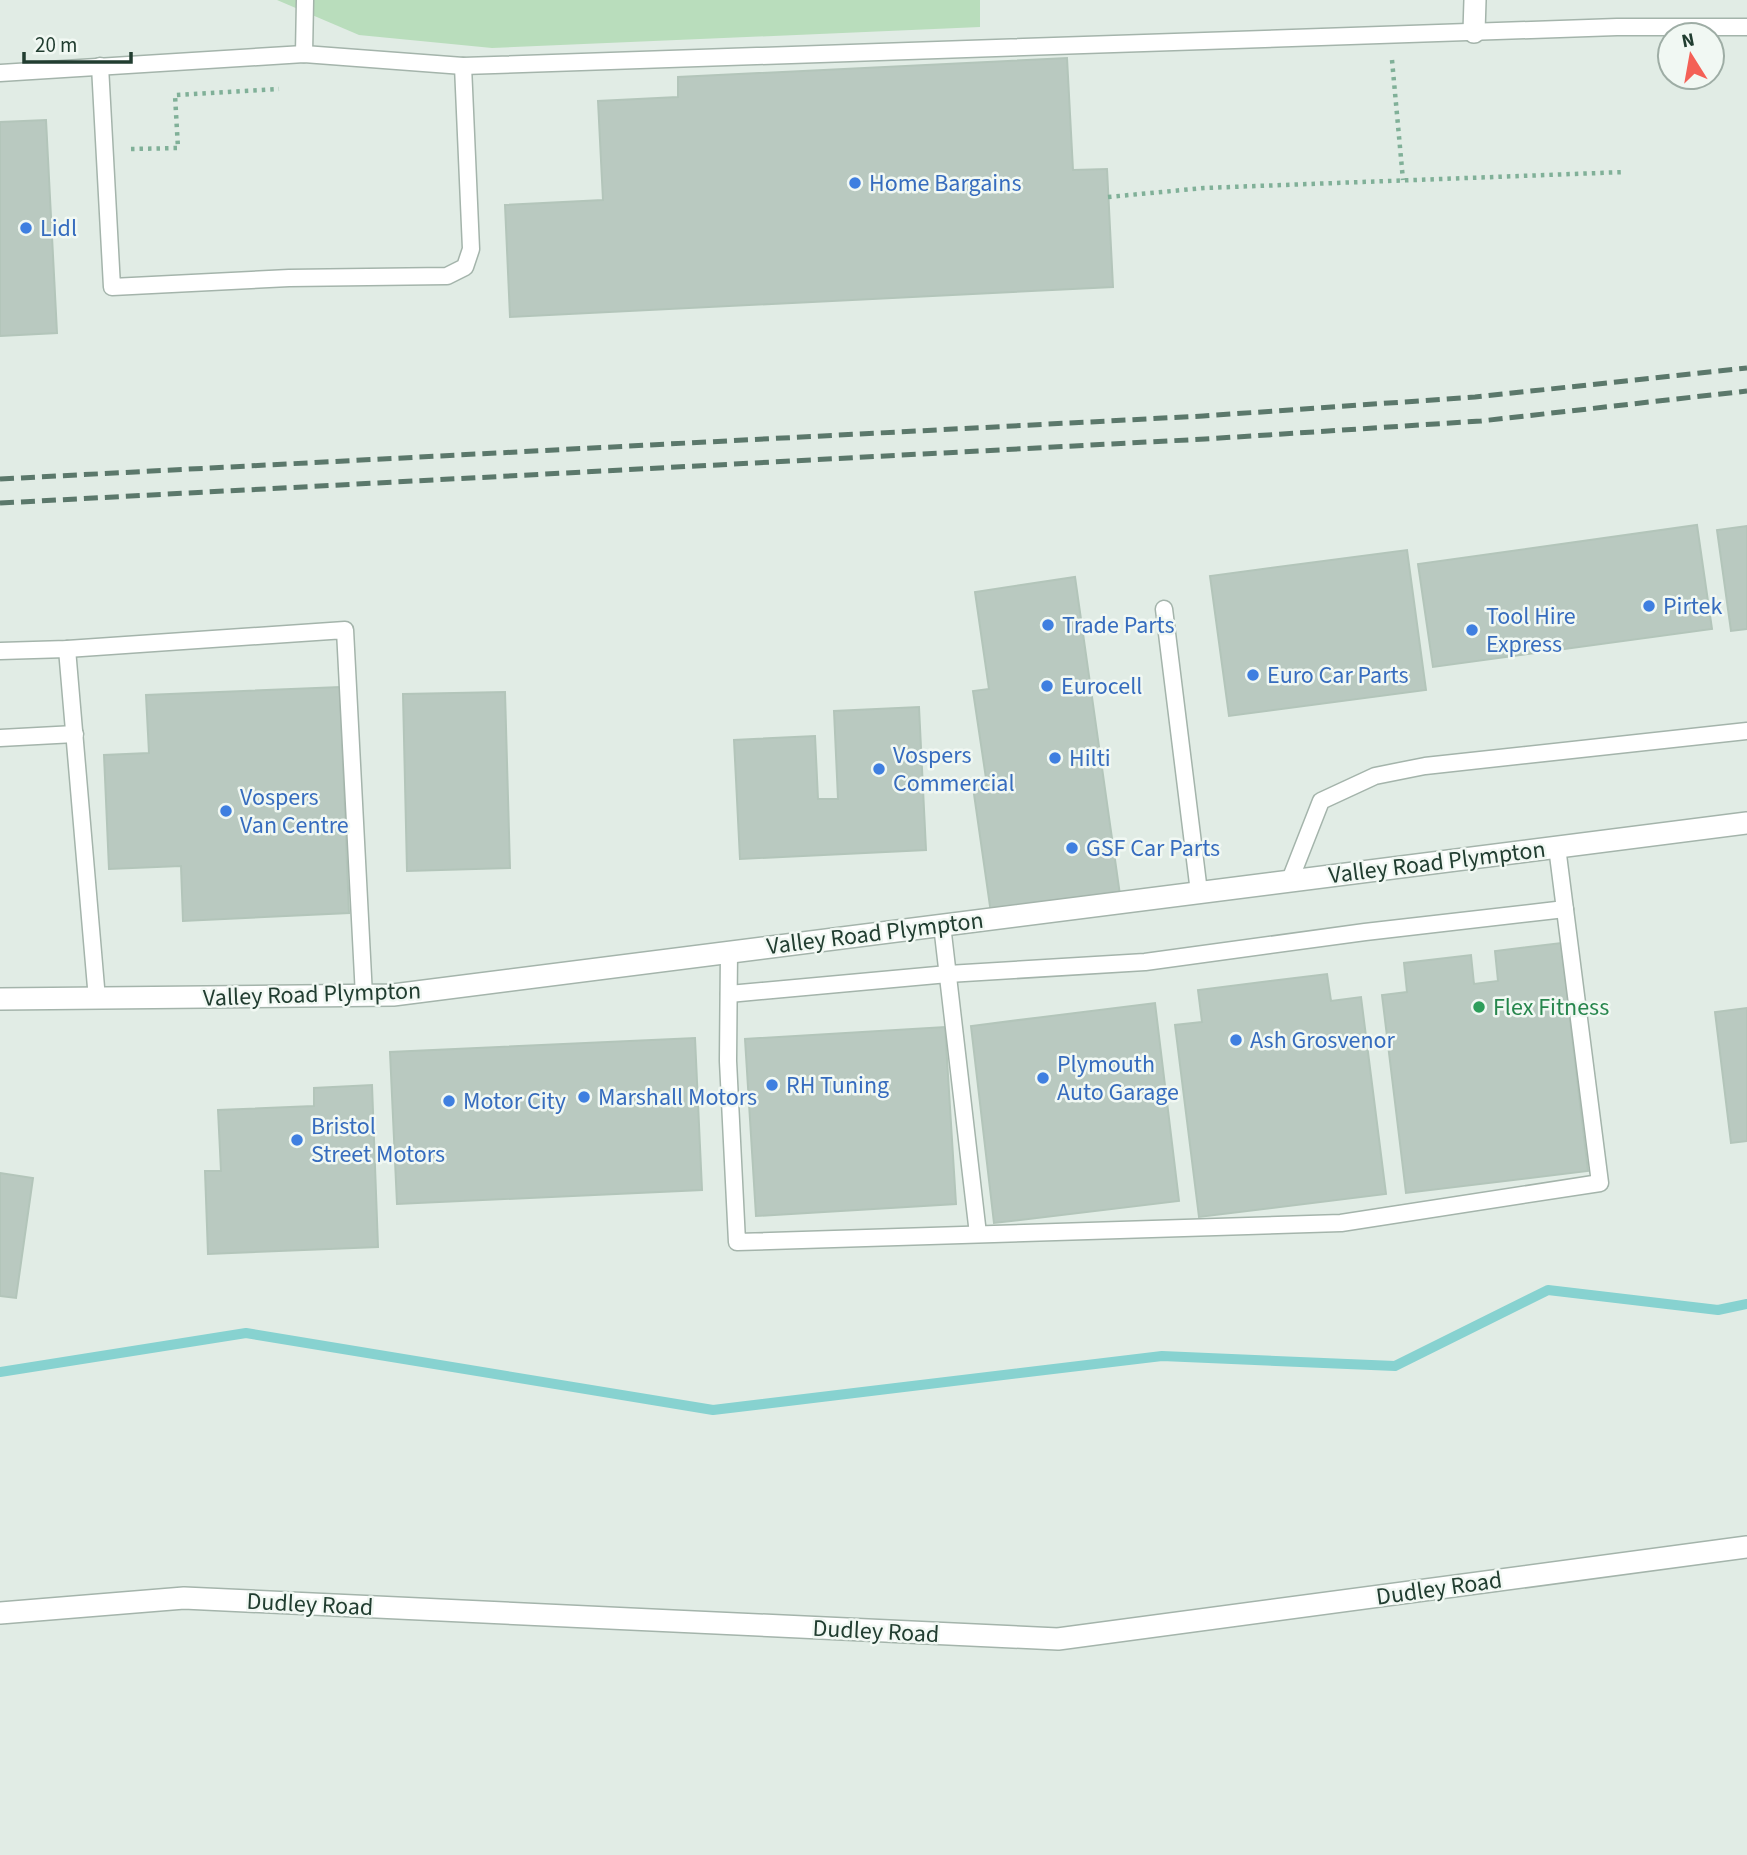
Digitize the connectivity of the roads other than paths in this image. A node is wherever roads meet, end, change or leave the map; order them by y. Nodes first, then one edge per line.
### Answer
1 (304, 0) edge
2 (1475, 0) edge
3 (1747, 27) edge
4 (1474, 32) junction
5 (304, 54) junction
6 (100, 66) junction
7 (463, 66) junction
8 (0, 73) edge
9 (1164, 609) dead end
10 (67, 649) junction
11 (0, 651) edge
12 (1747, 731) edge
13 (75, 734) junction
14 (0, 737) edge
15 (1747, 823) edge
16 (1557, 847) junction
17 (1290, 880) junction
18 (1199, 892) junction
19 (1565, 909) junction
20 (942, 925) junction
21 (729, 952) junction
22 (948, 974) junction
23 (729, 994) junction
24 (364, 996) junction
25 (0, 999) edge
26 (97, 999) junction
27 (978, 1234) junction
28 (1747, 1547) edge
29 (0, 1613) edge

1 - 5 lane
2 - 4 street
3 - 4 lane
4 - 7 lane
5 - 6 lane
5 - 7 lane
6 - 7 lane
6 - 8 lane
9 - 18 lane
10 - 11 lane
10 - 13 lane
10 - 24 lane
12 - 17 lane
13 - 14 lane
13 - 26 lane
15 - 16 street, Valley Road Plympton
16 - 17 street, Valley Road Plympton
16 - 19 lane
17 - 18 street, Valley Road Plympton
18 - 20 street, Valley Road Plympton
19 - 22 lane
19 - 27 lane
20 - 21 street, Valley Road Plympton
20 - 22 lane
21 - 23 lane
21 - 24 street, Valley Road Plympton
22 - 23 lane
22 - 27 lane
23 - 27 lane
24 - 26 street, Valley Road Plympton
25 - 26 street, Valley Road Plympton
28 - 29 street, Dudley Road

